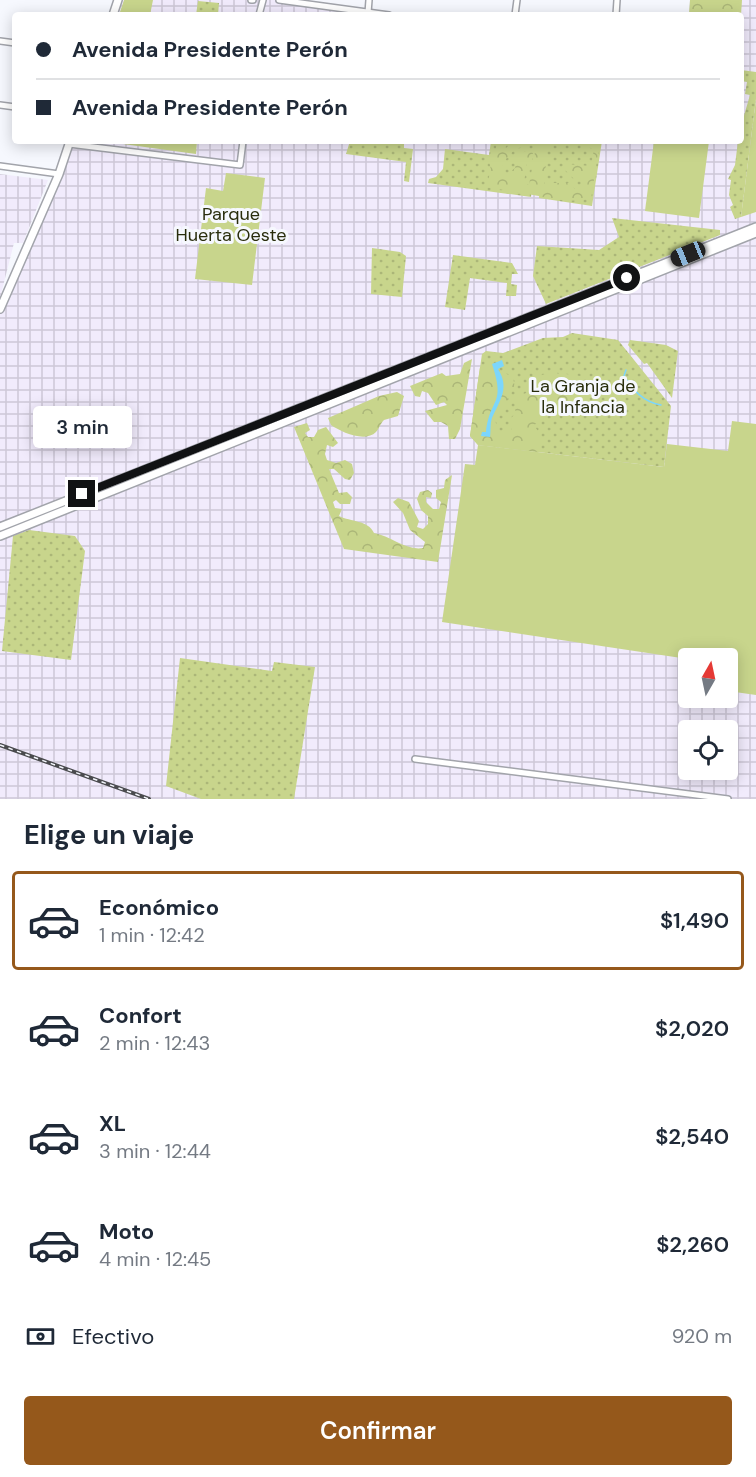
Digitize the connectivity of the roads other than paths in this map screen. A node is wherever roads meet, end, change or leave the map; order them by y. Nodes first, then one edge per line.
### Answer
1 (279, 0) edge
2 (361, 12) edge
3 (69, 144) edge
4 (85, 144) edge
5 (243, 144) edge
6 (0, 166) edge
7 (59, 174) junction
8 (756, 227) edge
9 (756, 233) edge
10 (0, 309) edge
11 (0, 527) edge
12 (0, 536) edge
13 (414, 759) dead end
14 (728, 799) edge

1 - 2 street
3 - 7 main road
4 - 5 street
6 - 7 street
7 - 10 main road
8 - 11 main road
9 - 12 main road
13 - 14 street

